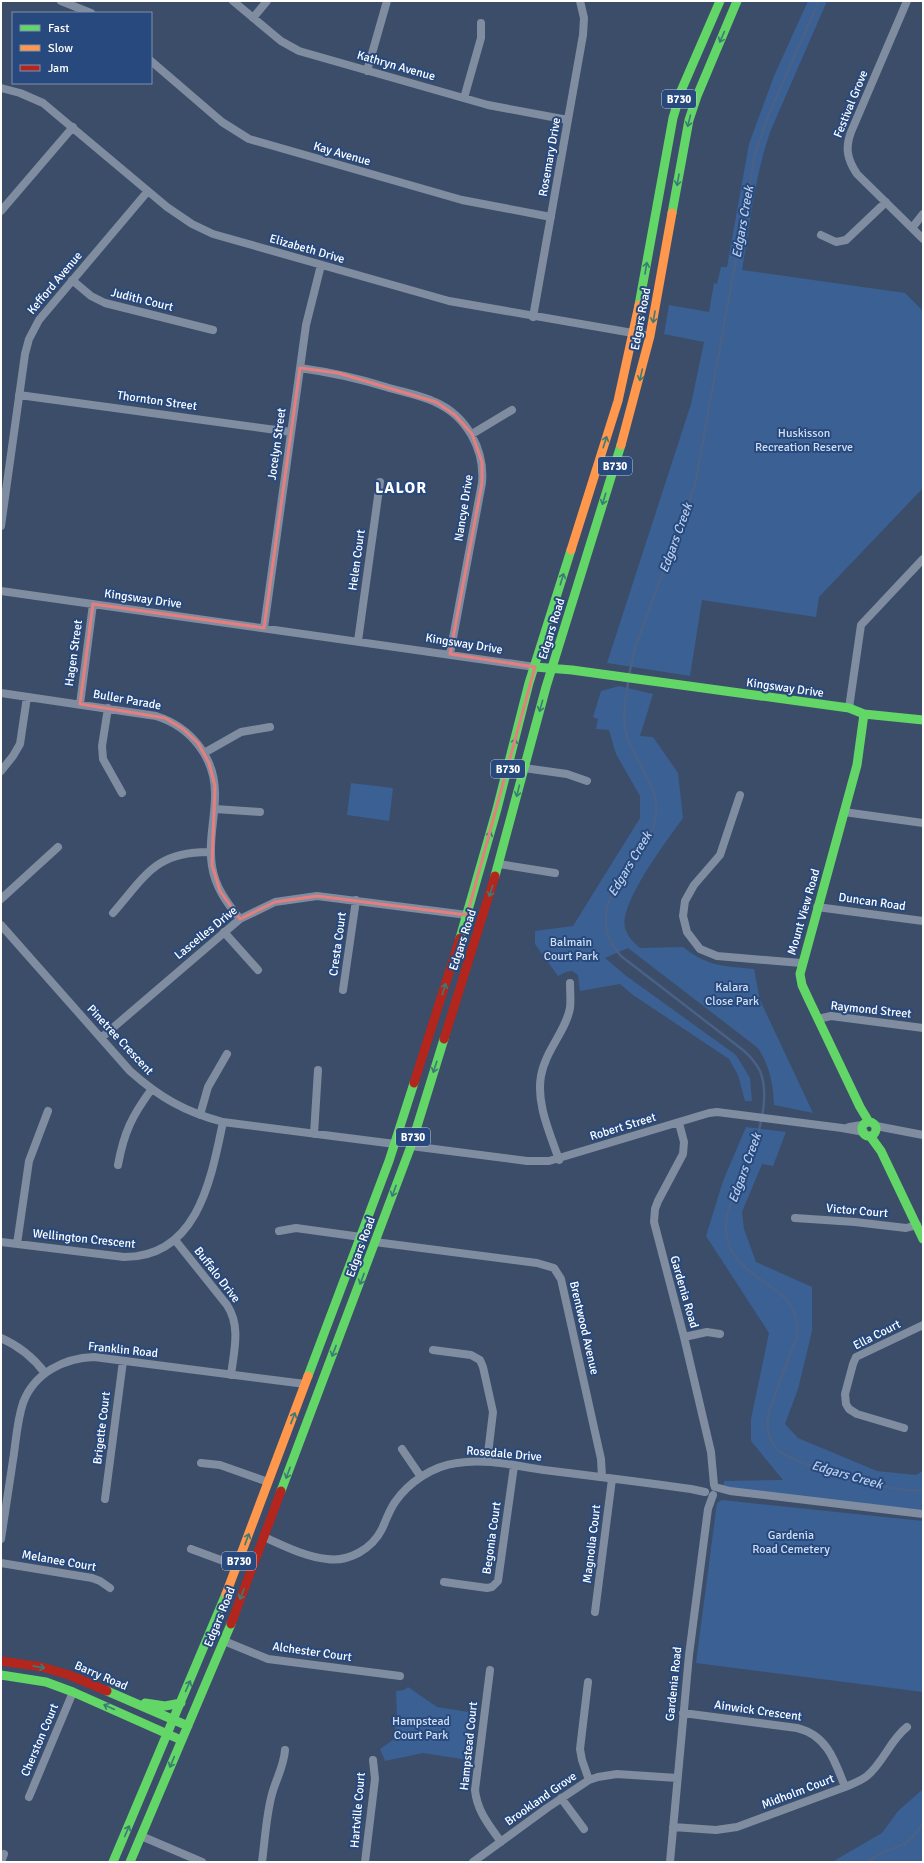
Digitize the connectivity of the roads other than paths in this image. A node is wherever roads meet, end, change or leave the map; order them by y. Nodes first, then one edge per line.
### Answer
1 (234, 1) edge
2 (267, 1) edge
3 (387, 1) edge
4 (580, 1) edge
5 (720, 1) edge
6 (737, 1) edge
7 (907, 1) edge
8 (66, 2) edge
9 (88, 12) edge
10 (253, 18) junction
11 (480, 23) dead end
12 (152, 62) edge
13 (367, 71) junction
14 (1, 88) edge
15 (464, 98) junction
16 (568, 120) junction
17 (73, 127) junction
18 (669, 138) junction
19 (685, 141) junction
20 (148, 191) junction
21 (886, 202) junction
22 (1, 211) edge
23 (923, 214) edge
24 (551, 217) junction
25 (912, 228) junction
26 (821, 235) dead end
27 (923, 239) edge
28 (321, 265) junction
29 (72, 280) junction
30 (533, 317) junction
31 (213, 330) dead end
32 (634, 334) junction
33 (650, 336) junction
34 (300, 368) junction
35 (19, 394) junction
36 (512, 410) dead end
37 (291, 432) junction
38 (472, 434) junction
39 (380, 482) dead end
40 (1, 526) edge
41 (923, 559) edge
42 (1, 591) edge
43 (93, 604) junction
44 (264, 628) junction
45 (358, 641) junction
46 (450, 654) junction
47 (535, 667) junction
48 (553, 668) junction
49 (1, 693) edge
50 (27, 697) junction
51 (80, 704) junction
52 (108, 708) junction
53 (849, 708) junction
54 (864, 714) junction
55 (923, 720) edge
56 (270, 728) dead end
57 (204, 753) junction
58 (524, 768) junction
59 (1, 771) edge
60 (586, 781) dead end
61 (122, 793) dead end
62 (740, 795) dead end
63 (215, 809) junction
64 (497, 809) junction
65 (260, 812) dead end
66 (844, 812) junction
67 (513, 813) junction
68 (923, 823) edge
69 (58, 847) dead end
70 (211, 852) junction
71 (499, 864) junction
72 (555, 874) dead end
73 (1, 899) edge
74 (356, 900) junction
75 (817, 907) junction
76 (112, 913) dead end
77 (467, 915) junction
78 (240, 919) junction
79 (923, 921) edge
80 (1, 925) edge
81 (224, 932) junction
82 (802, 964) junction
83 (258, 970) dead end
84 (570, 983) dead end
85 (343, 990) dead end
86 (818, 1019) junction
87 (432, 1026) junction
88 (923, 1028) edge
89 (447, 1030) junction
90 (101, 1038) junction
91 (227, 1054) dead end
92 (318, 1070) dead end
93 (151, 1090) junction
94 (48, 1111) dead end
95 (200, 1115) junction
96 (223, 1122) junction
97 (679, 1123) junction
98 (870, 1129) junction
99 (314, 1134) junction
100 (923, 1135) edge
101 (395, 1144) junction
102 (411, 1146) junction
103 (559, 1160) junction
104 (118, 1165) dead end
105 (795, 1218) dead end
106 (916, 1225) junction
107 (279, 1231) dead end
108 (361, 1237) junction
109 (923, 1239) edge
110 (175, 1240) junction
111 (1, 1242) edge
112 (375, 1242) junction
113 (17, 1244) junction
114 (333, 1309) junction
115 (348, 1315) junction
116 (923, 1325) edge
117 (720, 1334) dead end
118 (684, 1337) junction
119 (1, 1338) edge
120 (433, 1350) dead end
121 (123, 1361) junction
122 (45, 1373) junction
123 (231, 1375) junction
124 (305, 1384) junction
125 (904, 1428) dead end
126 (402, 1449) dead end
127 (487, 1462) junction
128 (201, 1464) dead end
129 (514, 1466) junction
130 (421, 1477) junction
131 (602, 1477) junction
132 (612, 1478) junction
133 (268, 1482) junction
134 (710, 1490) junction
135 (105, 1499) dead end
136 (923, 1514) edge
137 (264, 1538) junction
138 (1, 1540) edge
139 (191, 1549) dead end
140 (1, 1563) edge
141 (237, 1566) junction
142 (444, 1582) dead end
143 (110, 1588) dead end
144 (595, 1612) dead end
145 (224, 1640) junction
146 (1, 1661) edge
147 (490, 1670) dead end
148 (1, 1675) edge
149 (400, 1676) dead end
150 (588, 1682) dead end
151 (73, 1692) junction
152 (130, 1701) junction
153 (181, 1702) junction
154 (683, 1713) junction
155 (173, 1720) junction
156 (188, 1726) junction
157 (907, 1727) dead end
158 (168, 1735) junction
159 (181, 1740) junction
160 (285, 1750) dead end
161 (373, 1760) dead end
162 (677, 1778) junction
163 (589, 1780) junction
164 (845, 1787) junction
165 (29, 1797) dead end
166 (561, 1798) junction
167 (673, 1827) junction
168 (584, 1829) dead end
169 (141, 1836) junction
170 (501, 1842) junction
171 (113, 1862) edge
172 (130, 1862) edge
173 (202, 1862) edge
174 (262, 1862) edge
175 (365, 1862) edge
176 (473, 1862) edge
177 (670, 1862) edge

1 - 10 street, Kathryn Avenue
2 - 10 street
3 - 13 street
4 - 16 street, Rosemary Drive
5 - 18 main road, Edgars Road / B730
6 -> 19 main road, Edgars Road / B730
7 - 21 street, Festival Grove
8 - 9 street
10 - 13 street, Kathryn Avenue
11 - 15 street
12 - 24 street, Kay Avenue
13 - 15 street, Kathryn Avenue
14 - 17 street, Elizabeth Drive
15 - 16 street, Kathryn Avenue
16 - 24 street, Rosemary Drive
17 - 20 street, Elizabeth Drive
17 - 22 street
18 - 19 main road
32 -> 18 main road, Edgars Road / B730
19 -> 33 main road, Edgars Road / B730
20 - 28 street, Elizabeth Drive
20 - 29 street, Kefford Avenue
21 - 25 street, Festival Grove
21 - 26 street
23 - 25 street
24 - 30 street, Rosemary Drive
25 - 27 street, Festival Grove
28 - 30 street, Elizabeth Drive
28 - 34 street, Jocelyn Street
29 - 31 street, Judith Court
29 - 35 street, Kefford Avenue
30 - 32 street, Elizabeth Drive
32 - 33 street, Elizabeth Drive
47 -> 32 main road, Edgars Road / B730
33 -> 48 main road, Edgars Road / B730
34 - 37 street, Jocelyn Street
34 - 38 street, Nancye Drive
35 - 37 street, Thornton Street
35 - 40 street, Kefford Avenue
36 - 38 street
37 - 44 street, Jocelyn Street
38 - 46 street, Nancye Drive
39 - 45 street, Helen Court
41 - 53 street
42 - 43 street, Kingsway Drive
43 - 44 street, Kingsway Drive
43 - 51 street, Hagen Street
44 - 45 street, Kingsway Drive
45 - 46 street, Kingsway Drive
46 - 47 street, Kingsway Drive
47 - 48 main road, Kingsway Drive
64 -> 47 main road, Edgars Road / B730
48 - 53 main road, Kingsway Drive
48 -> 58 main road, Edgars Road / B730
49 - 50 street, Buller Parade
50 - 51 street, Buller Parade
50 - 59 street
51 - 52 street, Buller Parade
52 - 57 street, Buller Parade
52 - 61 street
53 - 54 main road, Kingsway Drive
54 - 55 main road, Kingsway Drive
54 - 66 main road, Mount View Road
56 - 57 street
57 - 63 street, Buller Parade
58 - 60 street
58 -> 67 main road, Edgars Road / B730
62 - 82 street
63 - 65 street
63 - 70 street, Buller Parade
64 - 67 main road
77 -> 64 main road, Edgars Road / B730
66 - 68 street
66 - 75 main road, Mount View Road
67 - 71 main road, Edgars Road / B730
69 - 73 street
70 - 76 street
70 - 78 street, Buller Parade
71 - 72 street
71 -> 89 main road, Edgars Road / B730
74 - 77 street, Lascelles Drive
74 - 78 street, Lascelles Drive
74 - 85 street, Cresta Court
75 - 79 street, Duncan Road
75 - 82 main road, Mount View Road
87 -> 77 main road, Edgars Road / B730
78 - 81 street, Lascelles Drive
80 - 90 street, Pinetree Crescent
81 - 83 street
81 - 90 street, Lascelles Drive
82 - 86 main road, Mount View Road
84 - 103 street
86 - 88 street, Raymond Street
86 - 98 main road, Mount View Road
87 - 89 main road
87 - 101 main road, Edgars Road / B730
89 -> 102 main road, Edgars Road / B730
90 - 93 street, Pinetree Crescent
91 - 95 street
92 - 99 street
93 - 95 street, Pinetree Crescent
93 - 104 street
94 - 113 street
95 - 96 street, Pinetree Crescent
96 - 99 street, Pinetree Crescent
96 - 110 street, Wellington Crescent
97 - 98 street, Robert Street
97 - 103 street, Robert Street
97 - 118 street, Gardenia Road
98 - 100 street, Robert Street
98 - 106 main road, Mount View Road
99 - 101 street, Pinetree Crescent
101 - 108 main road, Edgars Road / B730
102 - 103 street, Robert Street
102 -> 112 main road, Edgars Road / B730
105 - 106 street, Victor Court
106 - 109 main road, Mount View Road
107 - 108 street
108 - 114 main road, Edgars Road / B730
110 - 113 street, Wellington Crescent
110 - 123 street, Buffalo Drive
111 - 113 street, Wellington Crescent
112 -> 115 main road, Edgars Road / B730
112 - 131 street, Brentwood Avenue
114 - 115 main road
114 - 124 main road, Edgars Road / B730
115 -> 137 main road, Edgars Road / B730
116 - 125 street, Ella Court
117 - 118 street
118 - 134 street, Gardenia Road
119 - 122 street
120 - 127 street
121 - 122 street, Franklin Road
121 - 123 street, Franklin Road
121 - 135 street, Brigette Court
122 - 138 street, Franklin Road
123 - 124 street, Franklin Road
133 -> 124 main road, Edgars Road / B730
126 - 130 street
127 - 129 street, Rosedale Drive
127 - 130 street, Rosedale Drive
128 - 133 street
129 - 131 street, Rosedale Drive
129 - 142 street, Begonia Court
130 - 137 street, Rosedale Drive
131 - 132 street, Rosedale Drive
132 - 134 street, Rosedale Drive
132 - 144 street, Magnolia Court
141 -> 133 main road, Edgars Road / B730
134 - 136 street, Rosedale Drive
134 - 154 street, Gardenia Road
137 -> 145 main road, Edgars Road / B730
139 - 141 street
140 - 143 street, Melanee Court
153 -> 141 main road, Edgars Road / B730
145 - 149 street, Alchester Court
145 - 156 main road, Edgars Road / B730
146 -> 152 main road, Barry Road
147 - 170 street, Hampstead Court
148 - 151 main road, Barry Road
150 - 163 street
158 -> 151 main road, Barry Road
151 - 165 street, Cherston Court
152 - 153 main road
152 - 155 main road, Barry Road
153 - 155 main road, Edgars Road / B730
154 - 162 street, Gardenia Road
154 - 164 street, Ainwick Crescent
155 - 156 main road, Barry Road
155 - 158 main road, Edgars Road / B730
156 - 159 main road, Edgars Road / B730
157 - 164 street, Midholm Court
158 - 159 main road, Barry Road
171 -> 158 main road, Edgars Road / B730
159 -> 169 main road, Edgars Road / B730
160 - 174 street
161 - 175 street, Hartville Court
162 - 163 street, Brookland Grove
162 - 167 street, Gardenia Road
163 - 166 street, Brookland Grove
164 - 167 street, Midholm Court
166 - 168 street
166 - 170 street, Brookland Grove
167 - 177 street, Gardenia Road
169 - 172 main road, Edgars Road / B730
169 - 173 street
170 - 176 street, Brookland Grove

